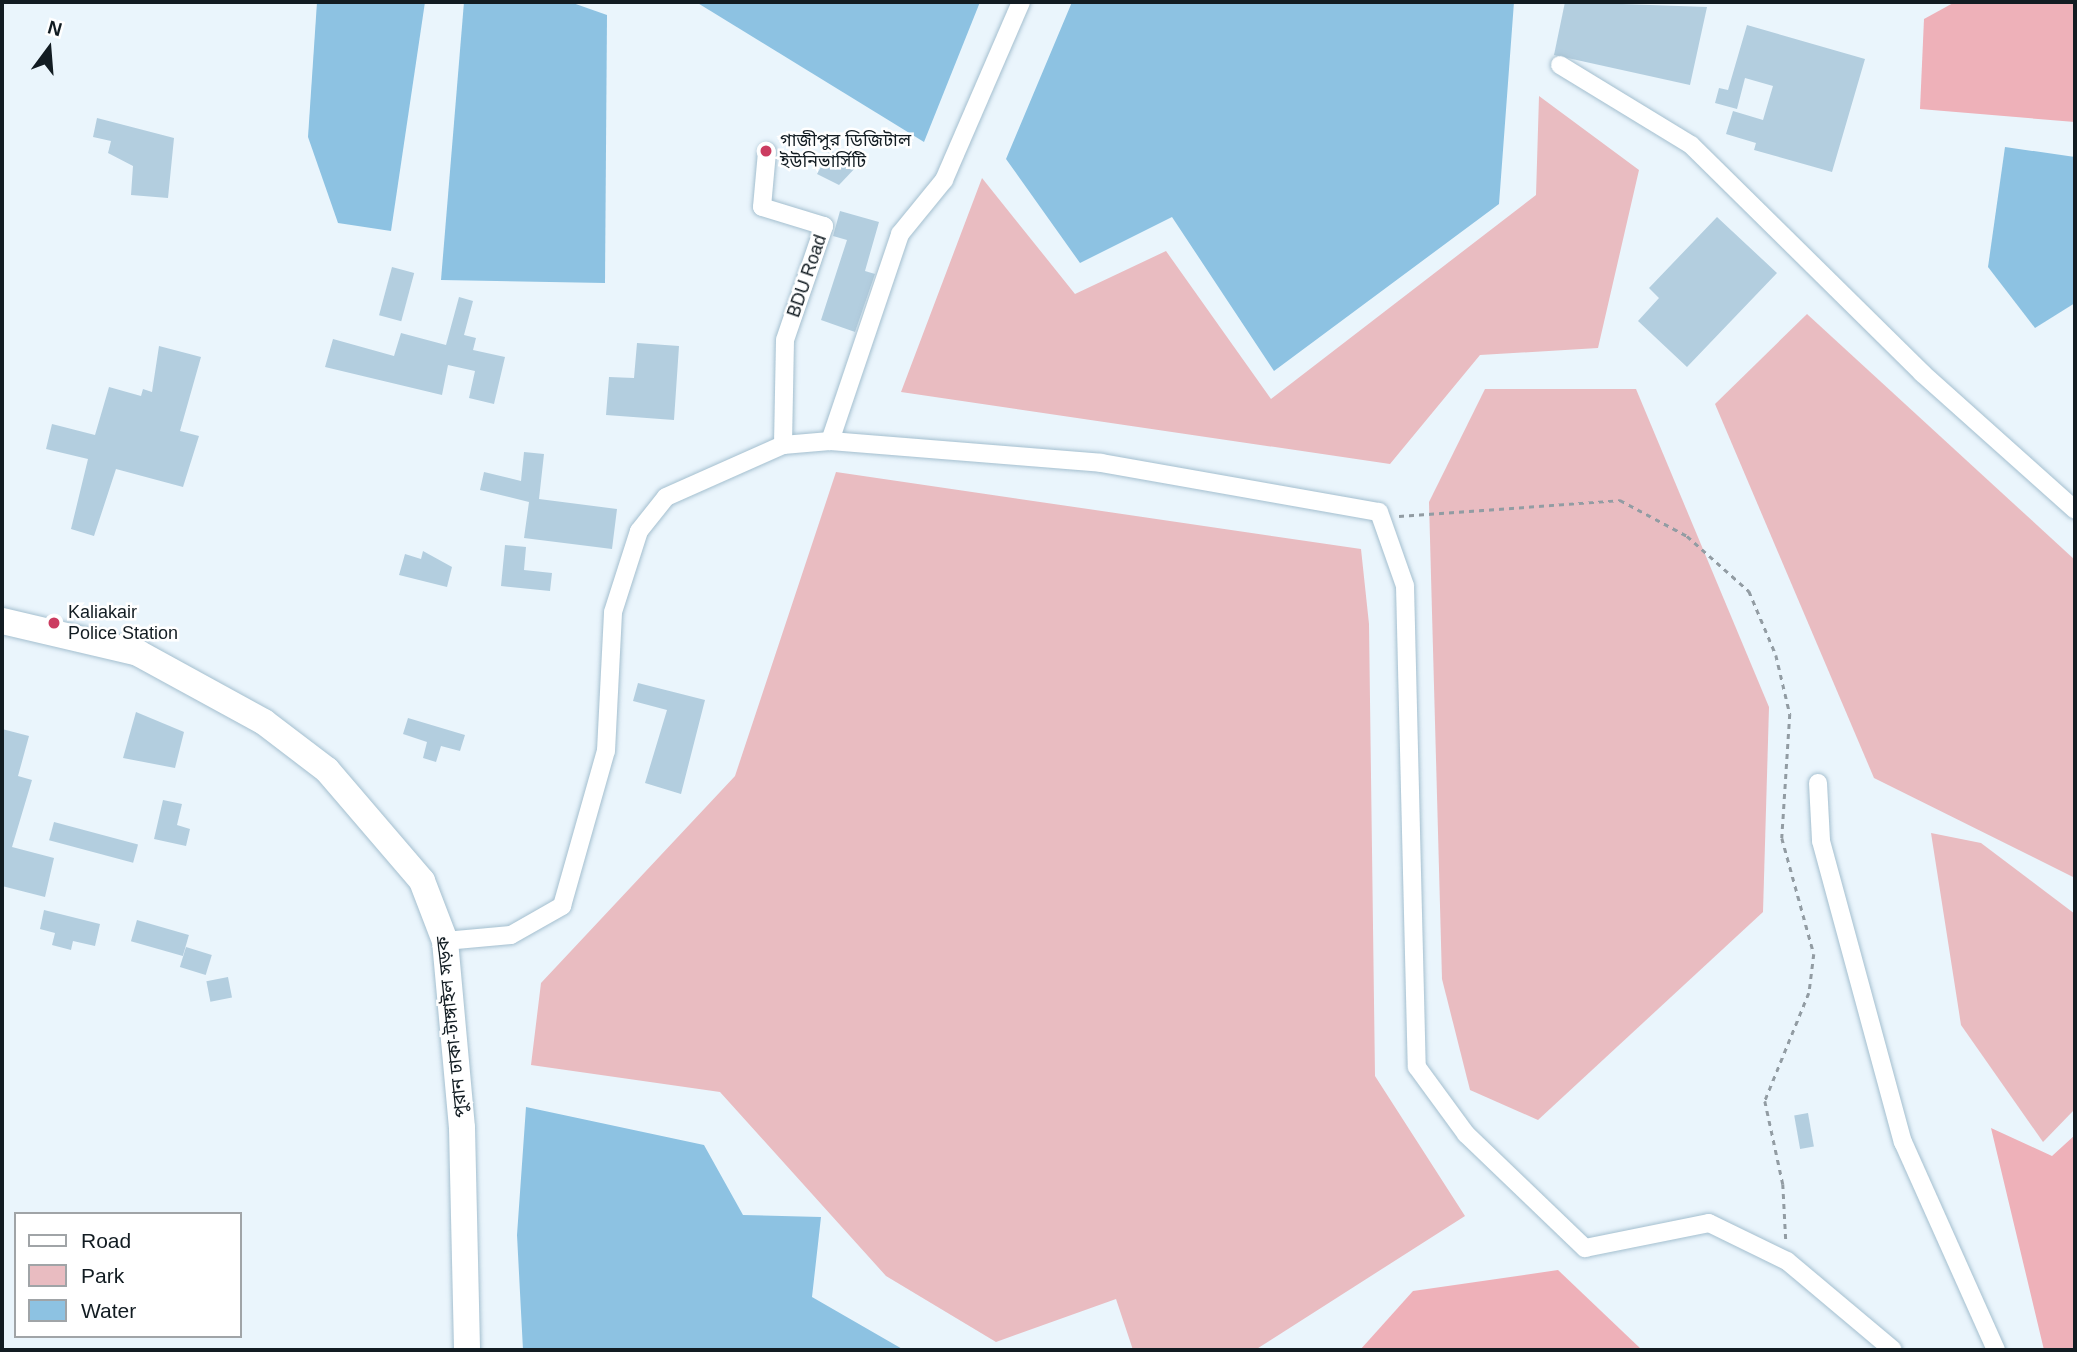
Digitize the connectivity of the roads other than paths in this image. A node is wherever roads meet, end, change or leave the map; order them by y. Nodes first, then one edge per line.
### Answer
1 (1021, 2) edge
2 (1560, 65) dead end
3 (767, 152) dead end
4 (830, 441) junction
5 (783, 445) junction
6 (2075, 510) edge
7 (2, 621) edge
8 (1818, 783) dead end
9 (445, 941) junction
10 (467, 1350) edge
11 (1892, 1350) edge
12 (1996, 1350) edge

1 - 4 street
2 - 6 street
3 - 5 street, BDU Road
4 - 5 street
4 - 11 street
5 - 9 street
7 - 9 highway, পুরান ঢাকা-টাঙ্গাইল সড়ক
8 - 12 street
9 - 10 highway, পুরান ঢাকা-টাঙ্গাইল সড়ক

